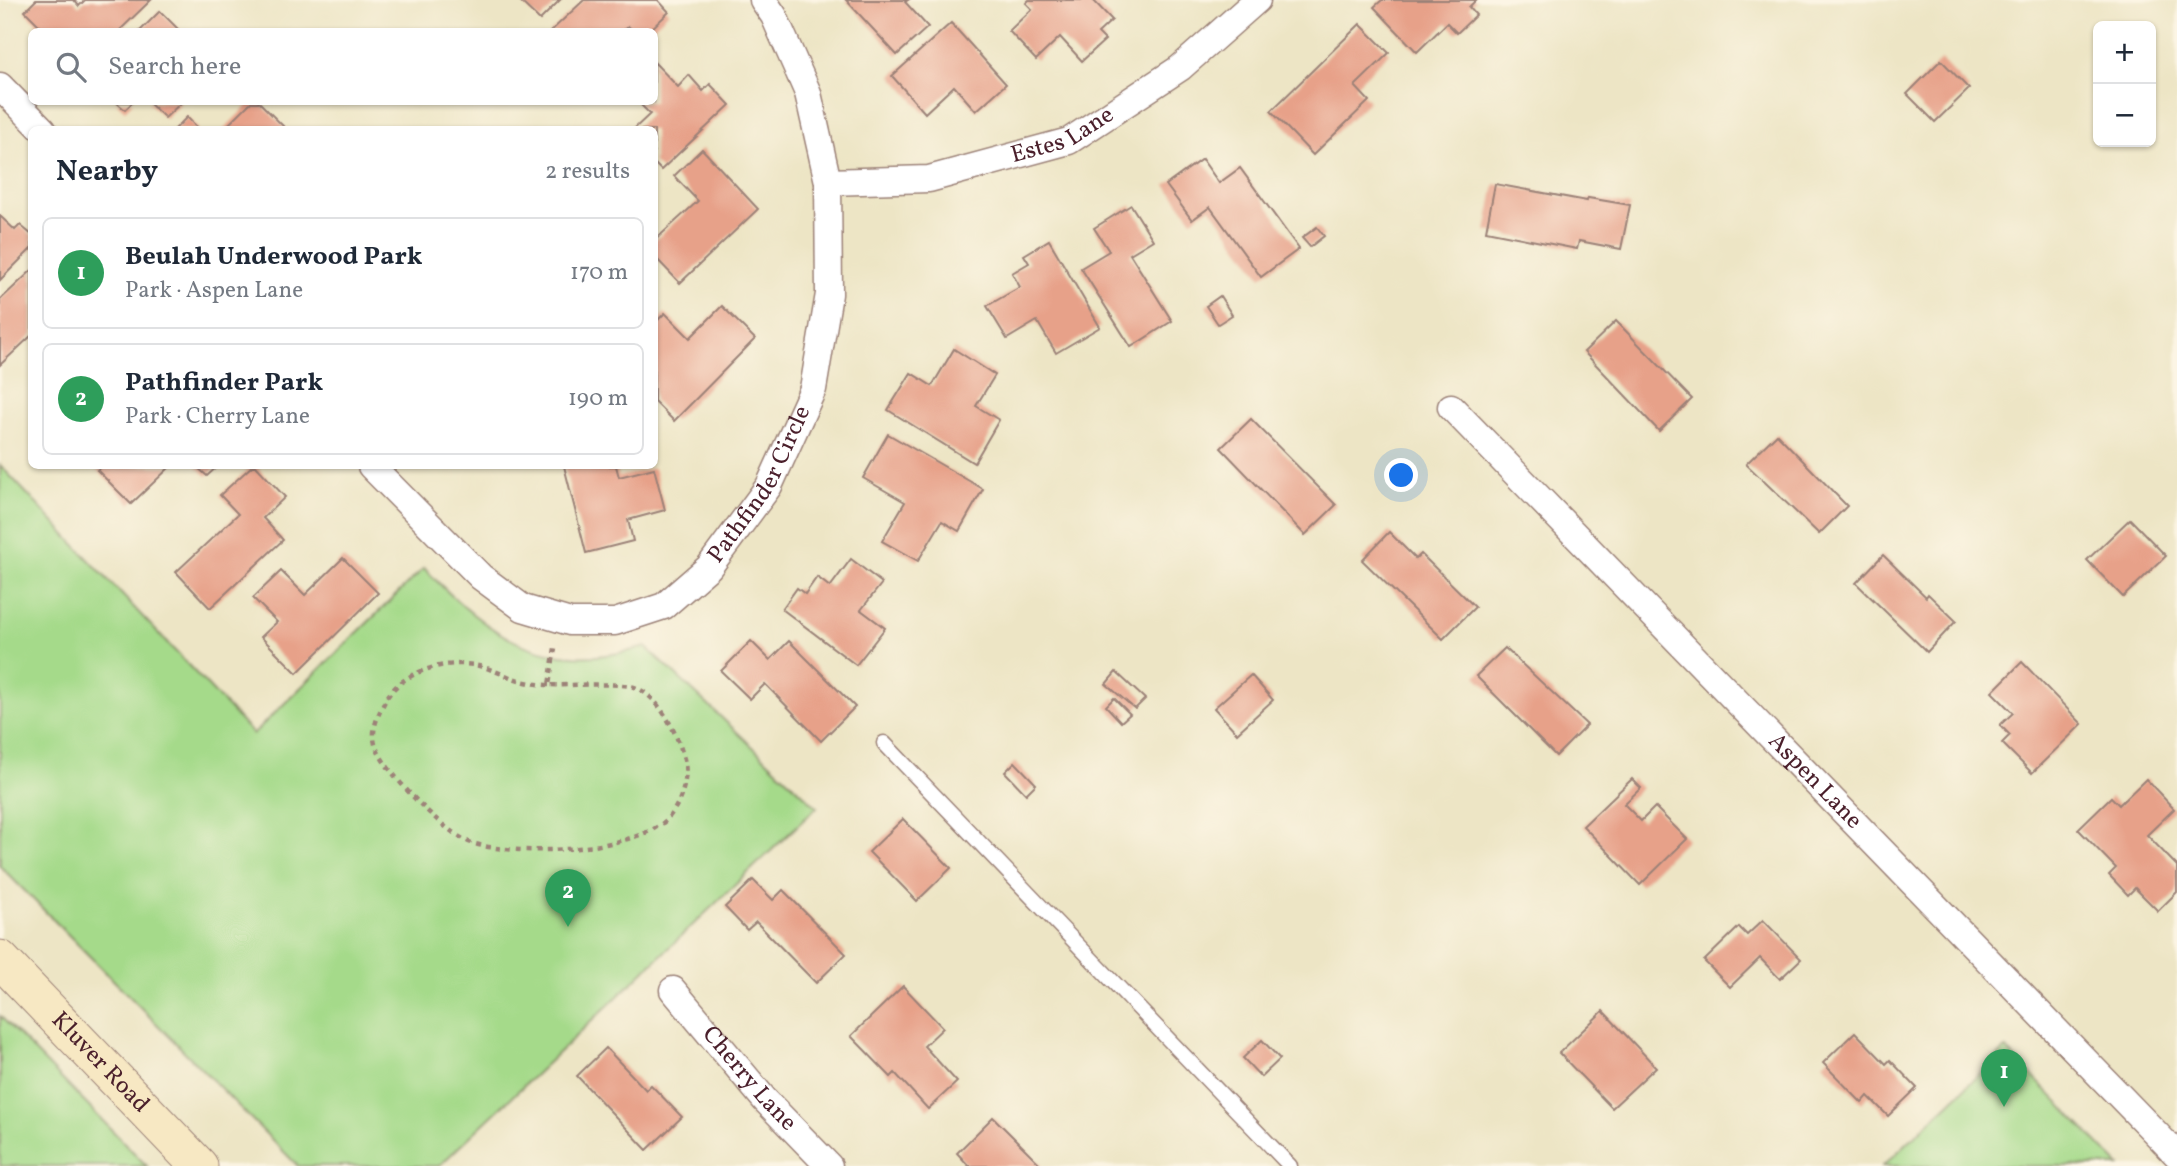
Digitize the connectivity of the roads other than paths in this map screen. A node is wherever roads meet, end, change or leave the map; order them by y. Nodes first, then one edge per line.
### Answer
1 (763, 0) edge
2 (1257, 0) edge
3 (0, 86) edge
4 (39, 126) edge
5 (828, 182) junction
6 (1451, 407) dead end
7 (374, 469) edge
8 (884, 743) dead end
9 (0, 959) edge
10 (673, 990) dead end
11 (2177, 1155) edge
12 (199, 1166) edge
13 (829, 1166) edge
14 (1290, 1166) edge

1 - 5 street, Pathfinder Circle
2 - 5 street, Estes Lane
3 - 4 street
5 - 7 street, Pathfinder Circle
6 - 11 street, Aspen Lane
8 - 14 lane
9 - 12 street, Kluver Road
10 - 13 street, Cherry Lane

